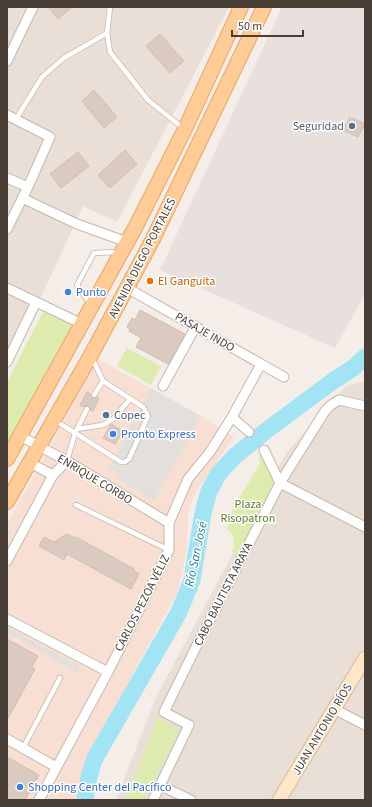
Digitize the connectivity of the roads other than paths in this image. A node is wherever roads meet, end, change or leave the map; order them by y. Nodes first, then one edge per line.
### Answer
1 (32, 7) edge
2 (110, 7) edge
3 (241, 7) edge
4 (264, 7) edge
5 (107, 32) junction
6 (7, 61) edge
7 (7, 115) edge
8 (16, 119) junction
9 (184, 129) junction
10 (7, 178) edge
11 (28, 187) junction
12 (22, 198) junction
13 (135, 228) junction
14 (7, 229) edge
15 (153, 239) junction
16 (124, 247) junction
17 (7, 288) edge
18 (127, 288) junction
19 (36, 302) junction
20 (92, 306) junction
21 (82, 324) junction
22 (196, 326) junction
23 (91, 355) junction
24 (7, 362) edge
25 (261, 364) junction
26 (284, 377) dead end
27 (102, 381) junction
28 (163, 386) dead end
29 (94, 396) dead end
30 (42, 397) junction
31 (130, 399) junction
32 (365, 406) edge
33 (87, 409) dead end
34 (232, 417) junction
35 (54, 420) junction
36 (76, 431) junction
37 (249, 432) dead end
38 (20, 436) junction
39 (39, 446) junction
40 (264, 450) dead end
41 (7, 459) edge
42 (67, 461) junction
43 (30, 463) junction
44 (53, 475) junction
45 (280, 483) junction
46 (7, 502) edge
47 (76, 505) dead end
48 (169, 523) junction
49 (365, 527) edge
50 (169, 550) junction
51 (7, 561) edge
52 (7, 619) edge
53 (365, 658) edge
54 (108, 672) junction
55 (60, 678) dead end
56 (334, 709) junction
57 (365, 725) edge
58 (7, 739) edge
59 (23, 748) junction
60 (56, 767) junction
61 (159, 785) junction
62 (39, 800) edge
63 (153, 800) edge
64 (191, 800) edge
65 (279, 800) edge

1 - 6 street
2 - 5 lane
3 - 9 main road, AVENIDA DIEGO PORTALES
4 - 15 main road, AVENIDA DIEGO PORTALES
5 - 8 lane
5 - 9 lane
7 - 8 street
8 - 11 street
9 - 13 main road, AVENIDA DIEGO PORTALES
10 - 11 street
11 - 12 street
12 - 14 street
12 - 16 street
13 - 15 main road
13 - 16 main road, AVENIDA DIEGO PORTALES
15 - 18 main road, AVENIDA DIEGO PORTALES
16 - 20 main road, AVENIDA DIEGO PORTALES
16 - 20 lane
17 - 19 street
18 - 22 street, PASAJE INDO
18 - 23 main road, AVENIDA DIEGO PORTALES
19 - 21 street
19 - 24 street
20 - 21 main road, AVENIDA DIEGO PORTALES
21 - 30 main road, AVENIDA DIEGO PORTALES
22 - 25 street, PASAJE INDO
22 - 28 street
23 - 27 lane
23 - 35 main road, AVENIDA DIEGO PORTALES
25 - 26 street, PASAJE INDO
25 - 34 street, CARLOS PEZOA VÉLIZ
27 - 29 lane
27 - 31 lane
30 - 35 main road
30 - 38 main road, AVENIDA DIEGO PORTALES
31 - 36 lane
31 - 36 lane
32 - 45 street, CABO BAUTISTA ARAYA
33 - 36 lane
34 - 37 street
34 - 48 street, CARLOS PEZOA VÉLIZ
35 - 36 lane
35 - 39 main road, AVENIDA DIEGO PORTALES
36 - 42 lane
38 - 39 street, ENRIQUE CORBO
38 - 41 main road, AVENIDA DIEGO PORTALES
39 - 42 street, ENRIQUE CORBO
39 - 43 main road, AVENIDA DIEGO PORTALES
40 - 45 street
42 - 44 street
42 - 48 street, ENRIQUE CORBO
43 - 44 street
43 - 46 main road, AVENIDA DIEGO PORTALES
44 - 51 street
45 - 49 street
45 - 61 street, CABO BAUTISTA ARAYA
47 - 50 lane
48 - 50 street, CARLOS PEZOA VÉLIZ
50 - 54 street, CARLOS PEZOA VÉLIZ
52 - 54 street
53 - 56 main road, JUAN ANTONIO RÍOS
54 - 60 street, CARLOS PEZOA VÉLIZ
55 - 59 lane
56 - 57 street
56 - 65 main road, JUAN ANTONIO RÍOS
58 - 59 street
59 - 60 street
60 - 62 street, CARLOS PEZOA VÉLIZ
61 - 63 street
61 - 64 street

